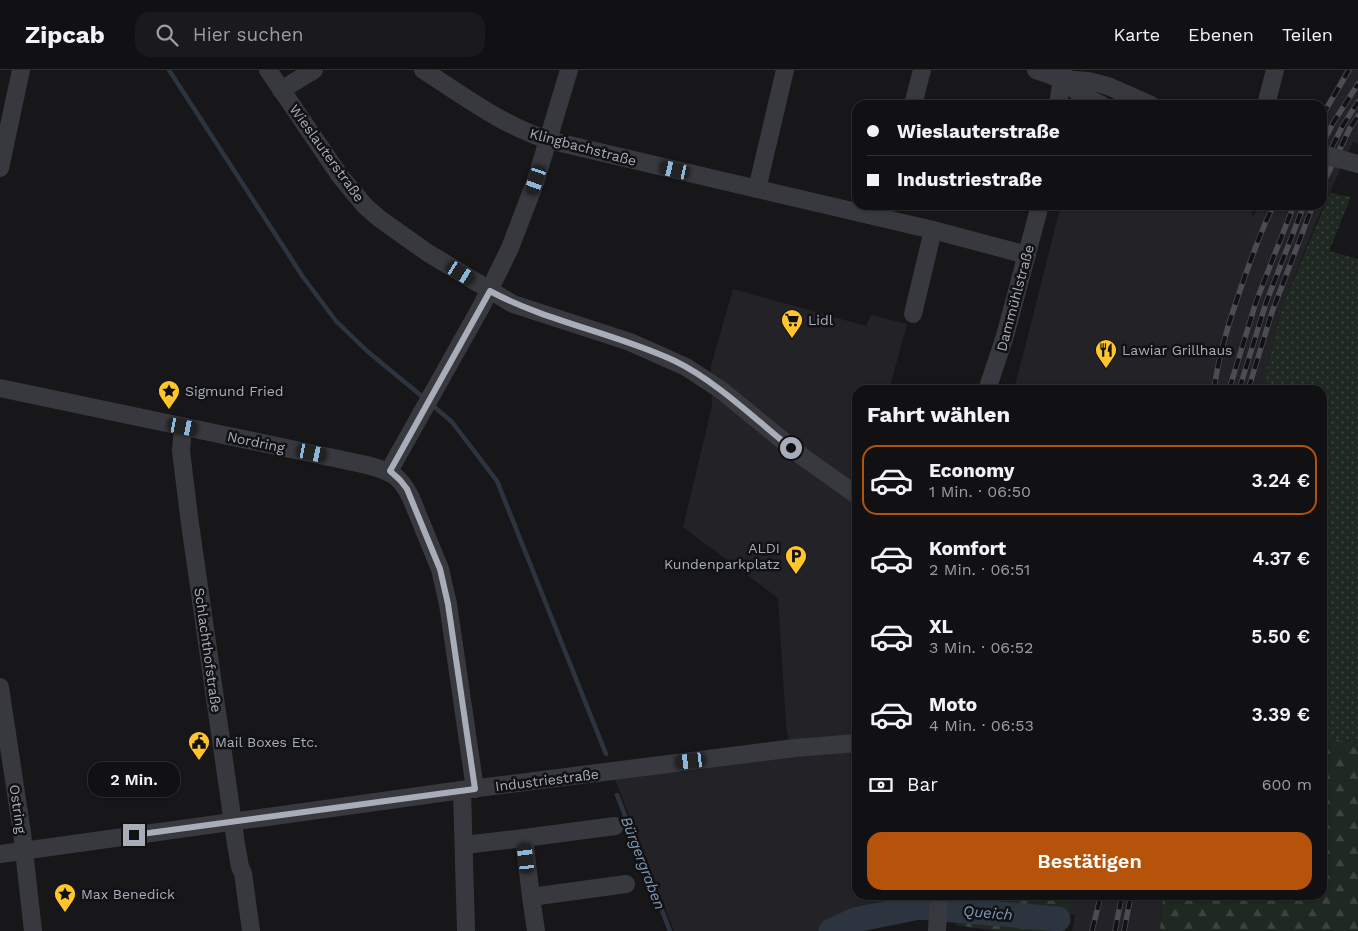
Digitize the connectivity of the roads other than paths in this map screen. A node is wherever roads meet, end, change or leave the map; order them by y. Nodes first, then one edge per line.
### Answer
1 (21, 70) edge
2 (268, 70) edge
3 (314, 70) edge
4 (423, 70) edge
5 (569, 70) edge
6 (785, 70) edge
7 (922, 70) edge
8 (1036, 70) edge
9 (1275, 70) edge
10 (1062, 75) edge
11 (281, 90) junction
12 (914, 100) edge
13 (1059, 100) edge
14 (1091, 100) edge
15 (1140, 100) edge
16 (1267, 100) edge
17 (548, 140) junction
18 (1327, 155) edge
19 (1358, 164) edge
20 (1327, 167) edge
21 (0, 168) edge
22 (1358, 175) edge
23 (757, 189) junction
24 (852, 206) edge
25 (1039, 210) edge
26 (884, 212) edge
27 (933, 230) junction
28 (1027, 255) junction
29 (490, 291) junction
30 (913, 314) dead end
31 (990, 385) edge
32 (0, 388) edge
33 (183, 427) junction
34 (390, 471) junction
35 (852, 492) edge
36 (0, 686) edge
37 (852, 743) edge
38 (469, 789) junction
39 (233, 822) junction
40 (615, 826) dead end
41 (524, 838) junction
42 (464, 845) junction
43 (24, 851) junction
44 (0, 854) edge
45 (626, 884) dead end
46 (532, 897) junction
47 (940, 900) edge
48 (937, 930) edge
49 (33, 931) edge
50 (251, 931) edge
51 (466, 931) edge
52 (536, 931) edge

1 - 21 street
2 - 11 street, Wieslauterstraße
3 - 11 street
4 - 17 street, Klingbachstraße
5 - 17 street
6 - 23 street
7 - 12 street
8 - 10 street
9 - 16 street
10 - 13 street
10 - 14 street
10 - 15 street
11 - 29 street, Wieslauterstraße
17 - 23 street, Klingbachstraße
17 - 29 street
18 - 19 street, bridge
20 - 22 street
23 - 24 street, Klingbachstraße
25 - 28 street, Dammühlstraße
26 - 27 street, Klingbachstraße
27 - 28 street, Klingbachstraße
27 - 30 street
28 - 31 street, Dammühlstraße
29 - 34 street
29 - 35 street, Wieslauterstraße
32 - 33 street, Nordring
33 - 34 street, Nordring
33 - 39 street, Schlachthofstraße
34 - 38 street
36 - 43 street, Ostring
37 - 38 street, Industriestraße
38 - 39 street, Industriestraße
38 - 42 street
39 - 43 street, Industriestraße
39 - 50 street, Schlachthofstraße
40 - 41 street
41 - 42 street
41 - 46 street
42 - 51 street
43 - 44 street, Industriestraße
43 - 49 street, Ostring
45 - 46 street
46 - 52 street
47 - 48 street

